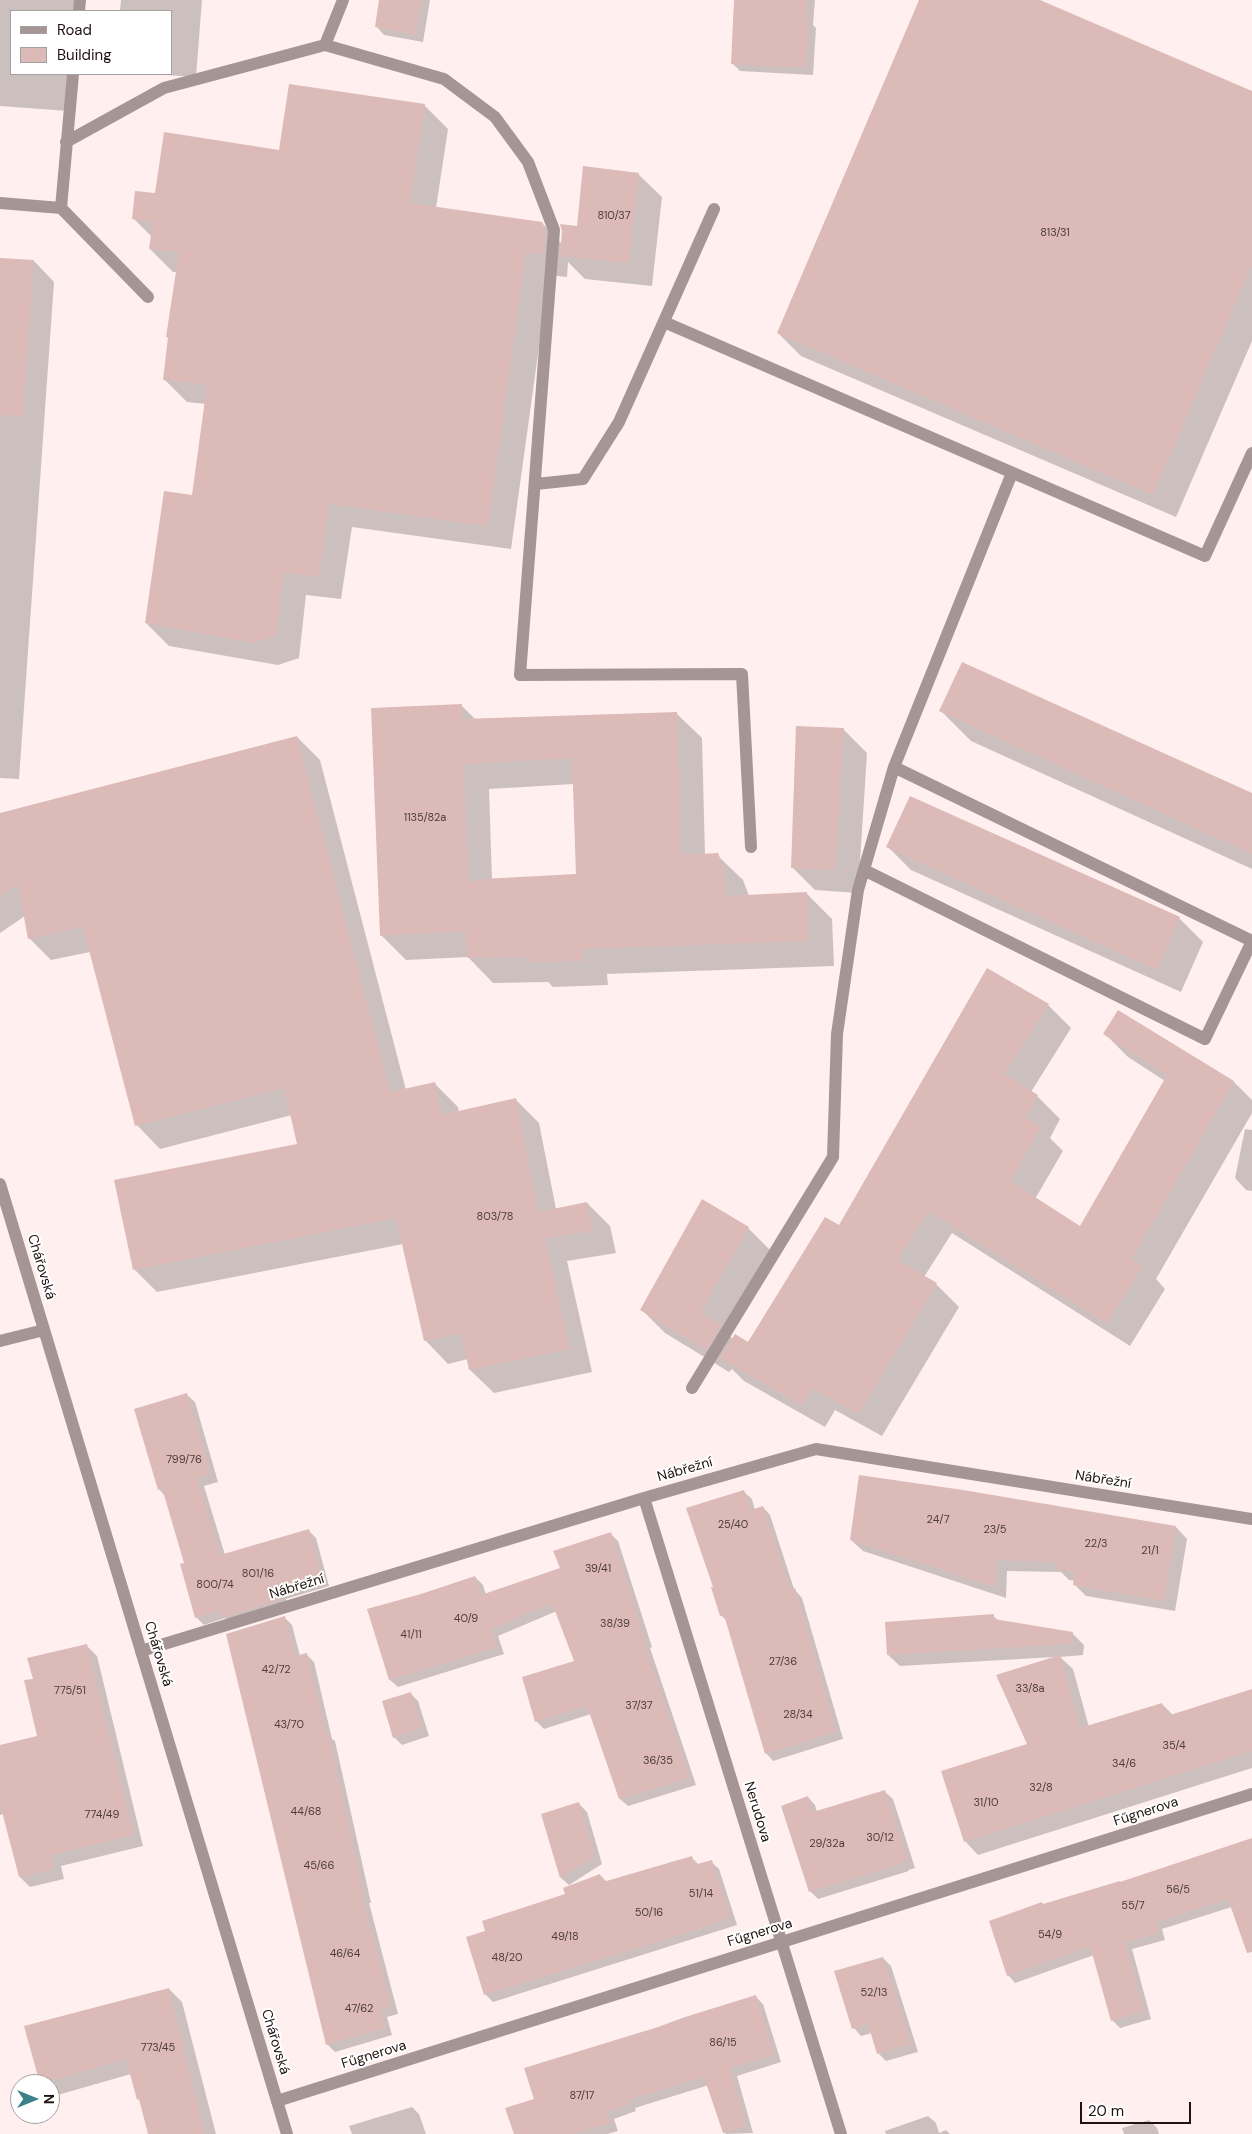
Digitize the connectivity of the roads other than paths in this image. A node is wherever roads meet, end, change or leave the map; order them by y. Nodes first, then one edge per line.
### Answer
1 (343, 0) edge
2 (326, 45) junction
3 (73, 75) edge
4 (66, 142) junction
5 (0, 203) edge
6 (61, 208) junction
7 (714, 209) dead end
8 (148, 297) dead end
9 (664, 322) junction
10 (1252, 453) edge
11 (1012, 472) junction
12 (536, 484) junction
13 (894, 767) junction
14 (751, 847) dead end
15 (864, 870) junction
16 (0, 1184) edge
17 (44, 1330) junction
18 (0, 1341) edge
19 (692, 1388) dead end
20 (644, 1498) junction
21 (1252, 1519) edge
22 (141, 1651) junction
23 (1252, 1794) edge
24 (782, 1942) junction
25 (277, 2101) junction
26 (287, 2134) edge
27 (841, 2134) edge

1 - 2 street
2 - 4 street
2 - 12 street
3 - 4 street
4 - 6 street
5 - 6 street
6 - 8 street
7 - 9 street
9 - 11 street
9 - 12 street
10 - 11 street
11 - 13 street
12 - 14 street
13 - 15 street
13 - 15 street
15 - 19 street
16 - 17 street, Chářovská
17 - 18 street
17 - 22 street, Chářovská
20 - 21 street, Nábřežní
20 - 22 street, Nábřežní
20 - 24 street, Nerudova
22 - 25 street, Chářovská
23 - 24 street, Fűgnerova
24 - 25 street, Fűgnerova
24 - 27 street, Nerudova
25 - 26 street, Chářovská

